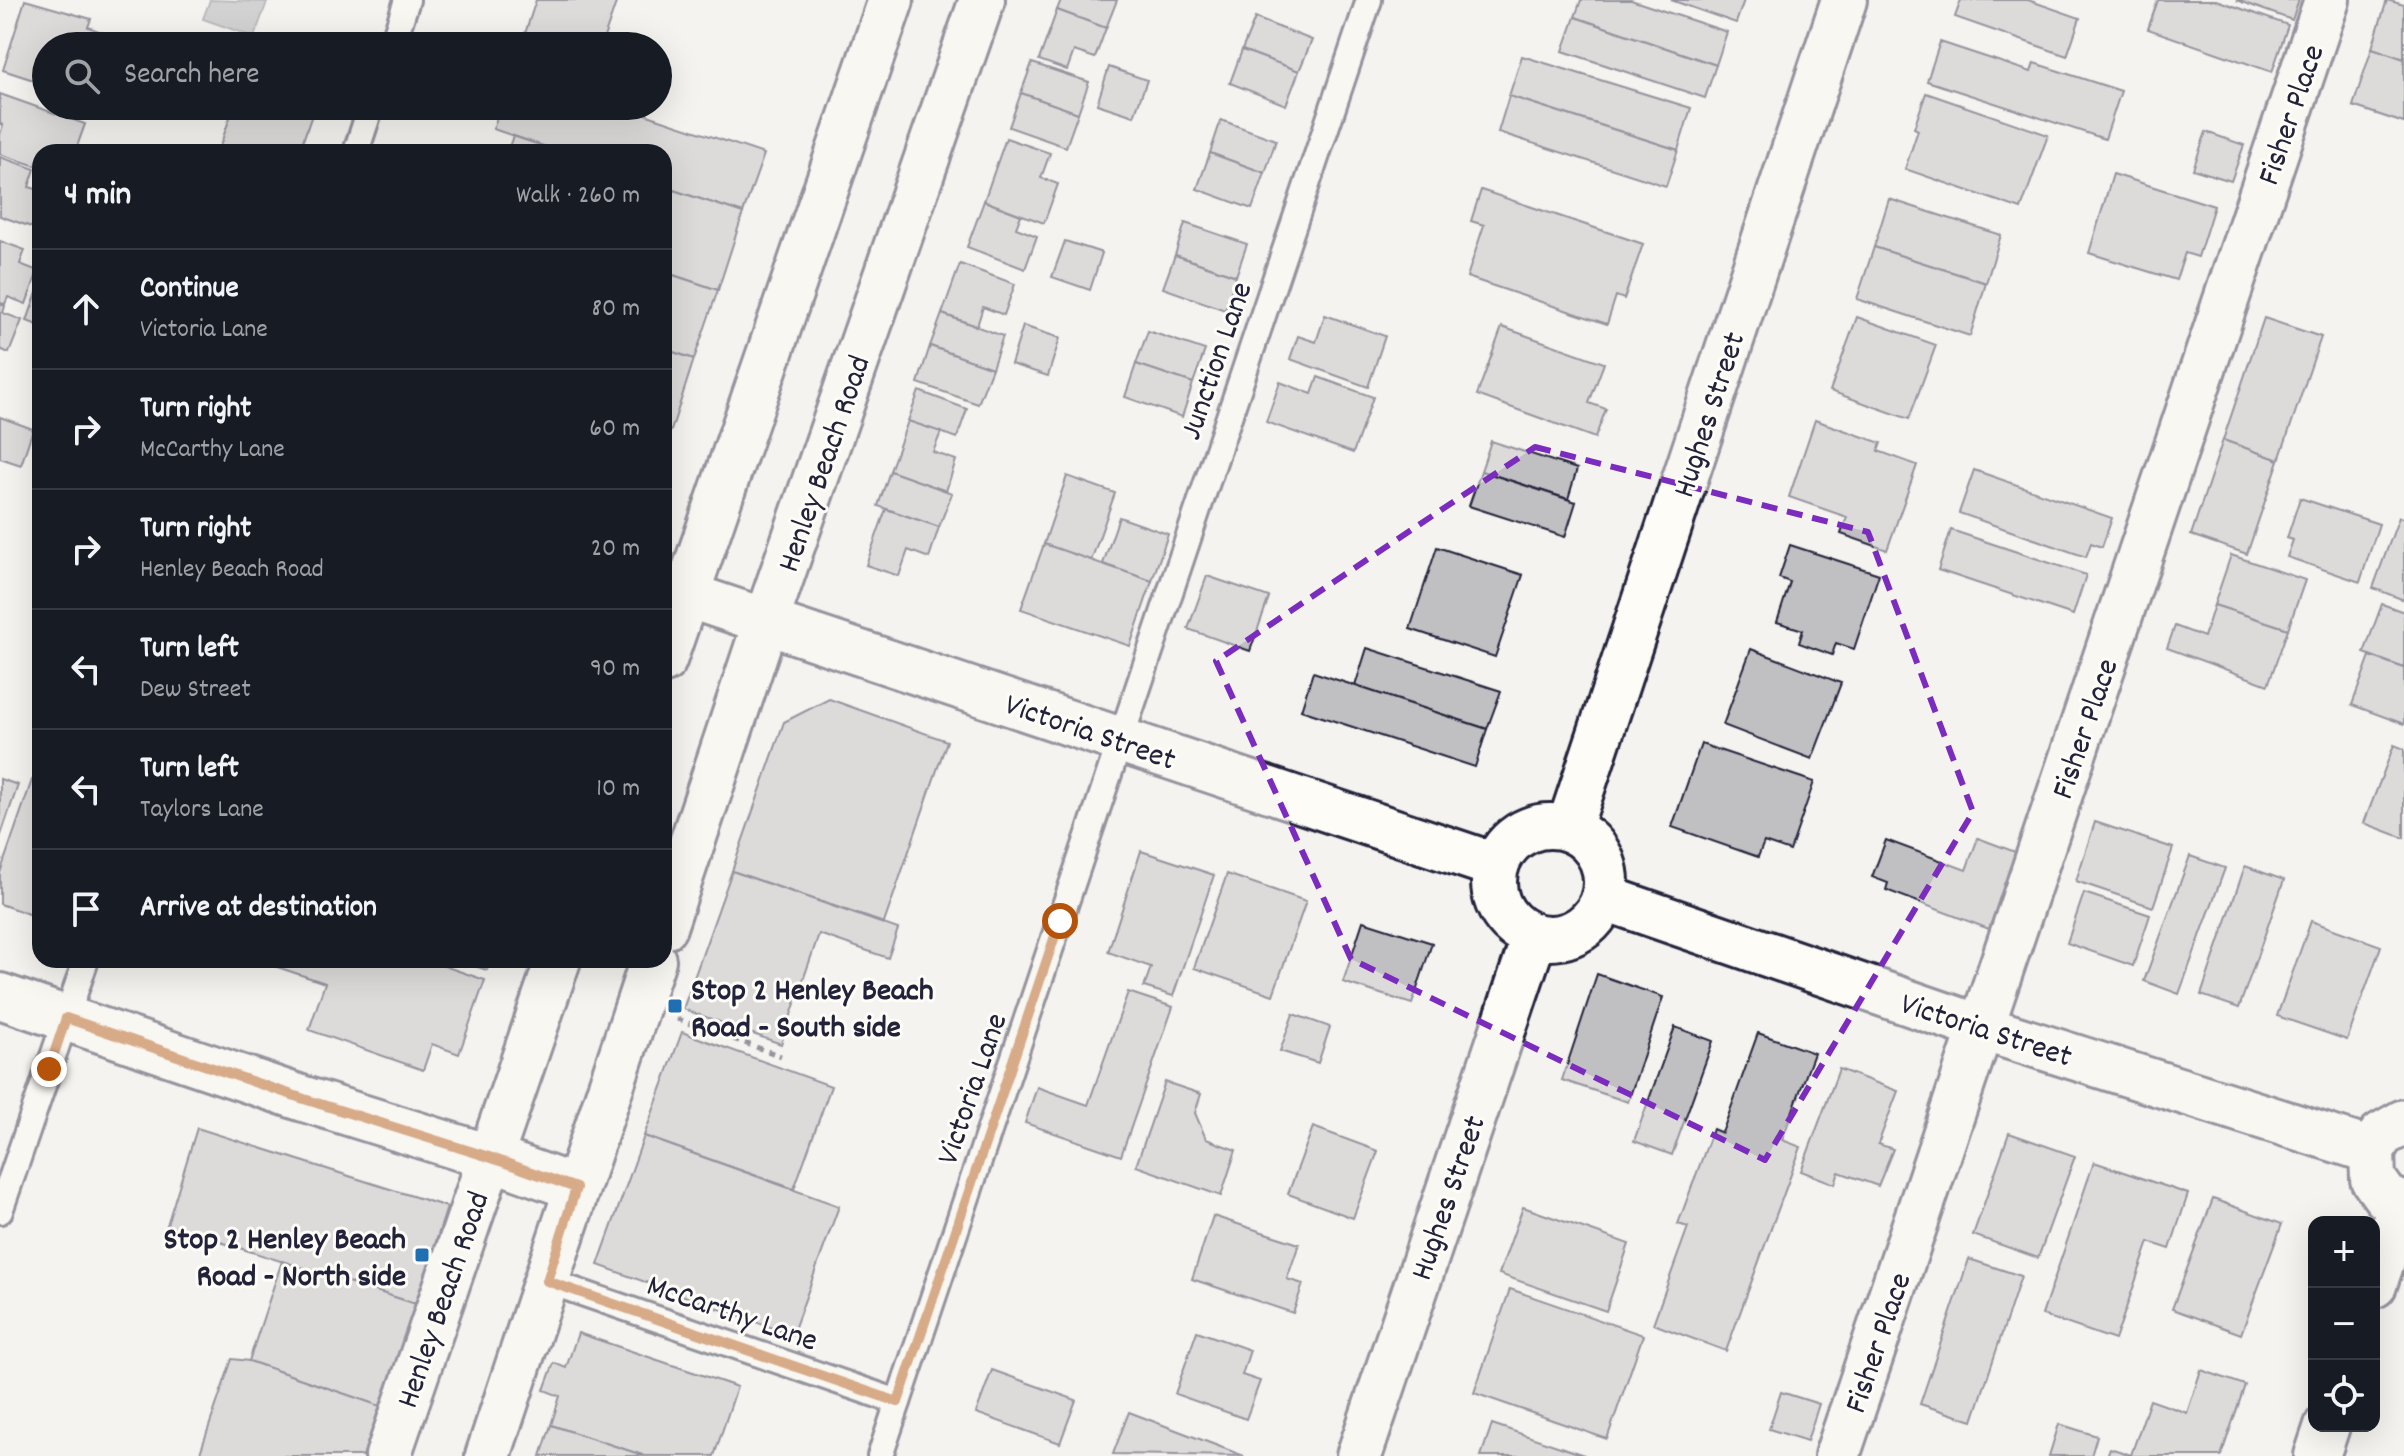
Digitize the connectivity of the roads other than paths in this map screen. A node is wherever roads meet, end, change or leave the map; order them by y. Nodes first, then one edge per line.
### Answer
1 (407, 0) edge
2 (891, 0) edge
3 (1369, 0) edge
4 (1844, 0) edge
5 (2327, 0) edge
6 (980, 1) edge
7 (397, 32) edge
8 (366, 120) edge
9 (359, 144) edge
10 (687, 595) junction
11 (766, 621) junction
12 (672, 637) edge
13 (1121, 740) junction
14 (1569, 828) junction
15 (1494, 865) junction
16 (1605, 898) junction
17 (672, 903) edge
18 (1534, 938) junction
19 (83, 968) edge
20 (555, 968) edge
21 (650, 968) edge
22 (0, 996) edge
23 (66, 1018) junction
24 (1982, 1028) junction
25 (2404, 1122) edge
26 (2372, 1151) junction
27 (489, 1157) junction
28 (576, 1188) junction
29 (2402, 1204) edge
30 (0, 1211) edge
31 (2380, 1268) edge
32 (547, 1281) junction
33 (898, 1402) junction
34 (2325, 1432) edge
35 (388, 1456) edge
36 (488, 1456) edge
37 (880, 1456) edge
38 (1359, 1456) edge
39 (1837, 1456) edge
40 (2317, 1456) edge

1 - 7 lane
2 - 10 street
3 - 13 lane, Junction Lane
4 - 14 street, Hughes Street
5 - 24 street, Fisher Place
6 - 11 street, Henley Beach Road
8 - 9 lane
10 - 11 street, Victoria Street
10 - 12 street
11 - 13 street, Victoria Street
11 - 17 street, Henley Beach Road
13 - 15 street, Victoria Street
13 - 33 lane, Victoria Lane
14 - 15 street
14 - 16 street
15 - 18 street
16 - 18 street
16 - 24 street, Victoria Street
18 - 38 street, Hughes Street
19 - 23 lane
20 - 27 street, Henley Beach Road
21 - 28 street
22 - 23 street
23 - 27 street
23 - 30 lane
24 - 26 street, Victoria Street
24 - 39 street, Fisher Place
25 - 26 street
26 - 29 street
27 - 28 street
27 - 35 street, Henley Beach Road
28 - 32 street
29 - 31 street
32 - 33 lane, McCarthy Lane
32 - 36 street
33 - 37 lane, Victoria Lane
34 - 40 street

